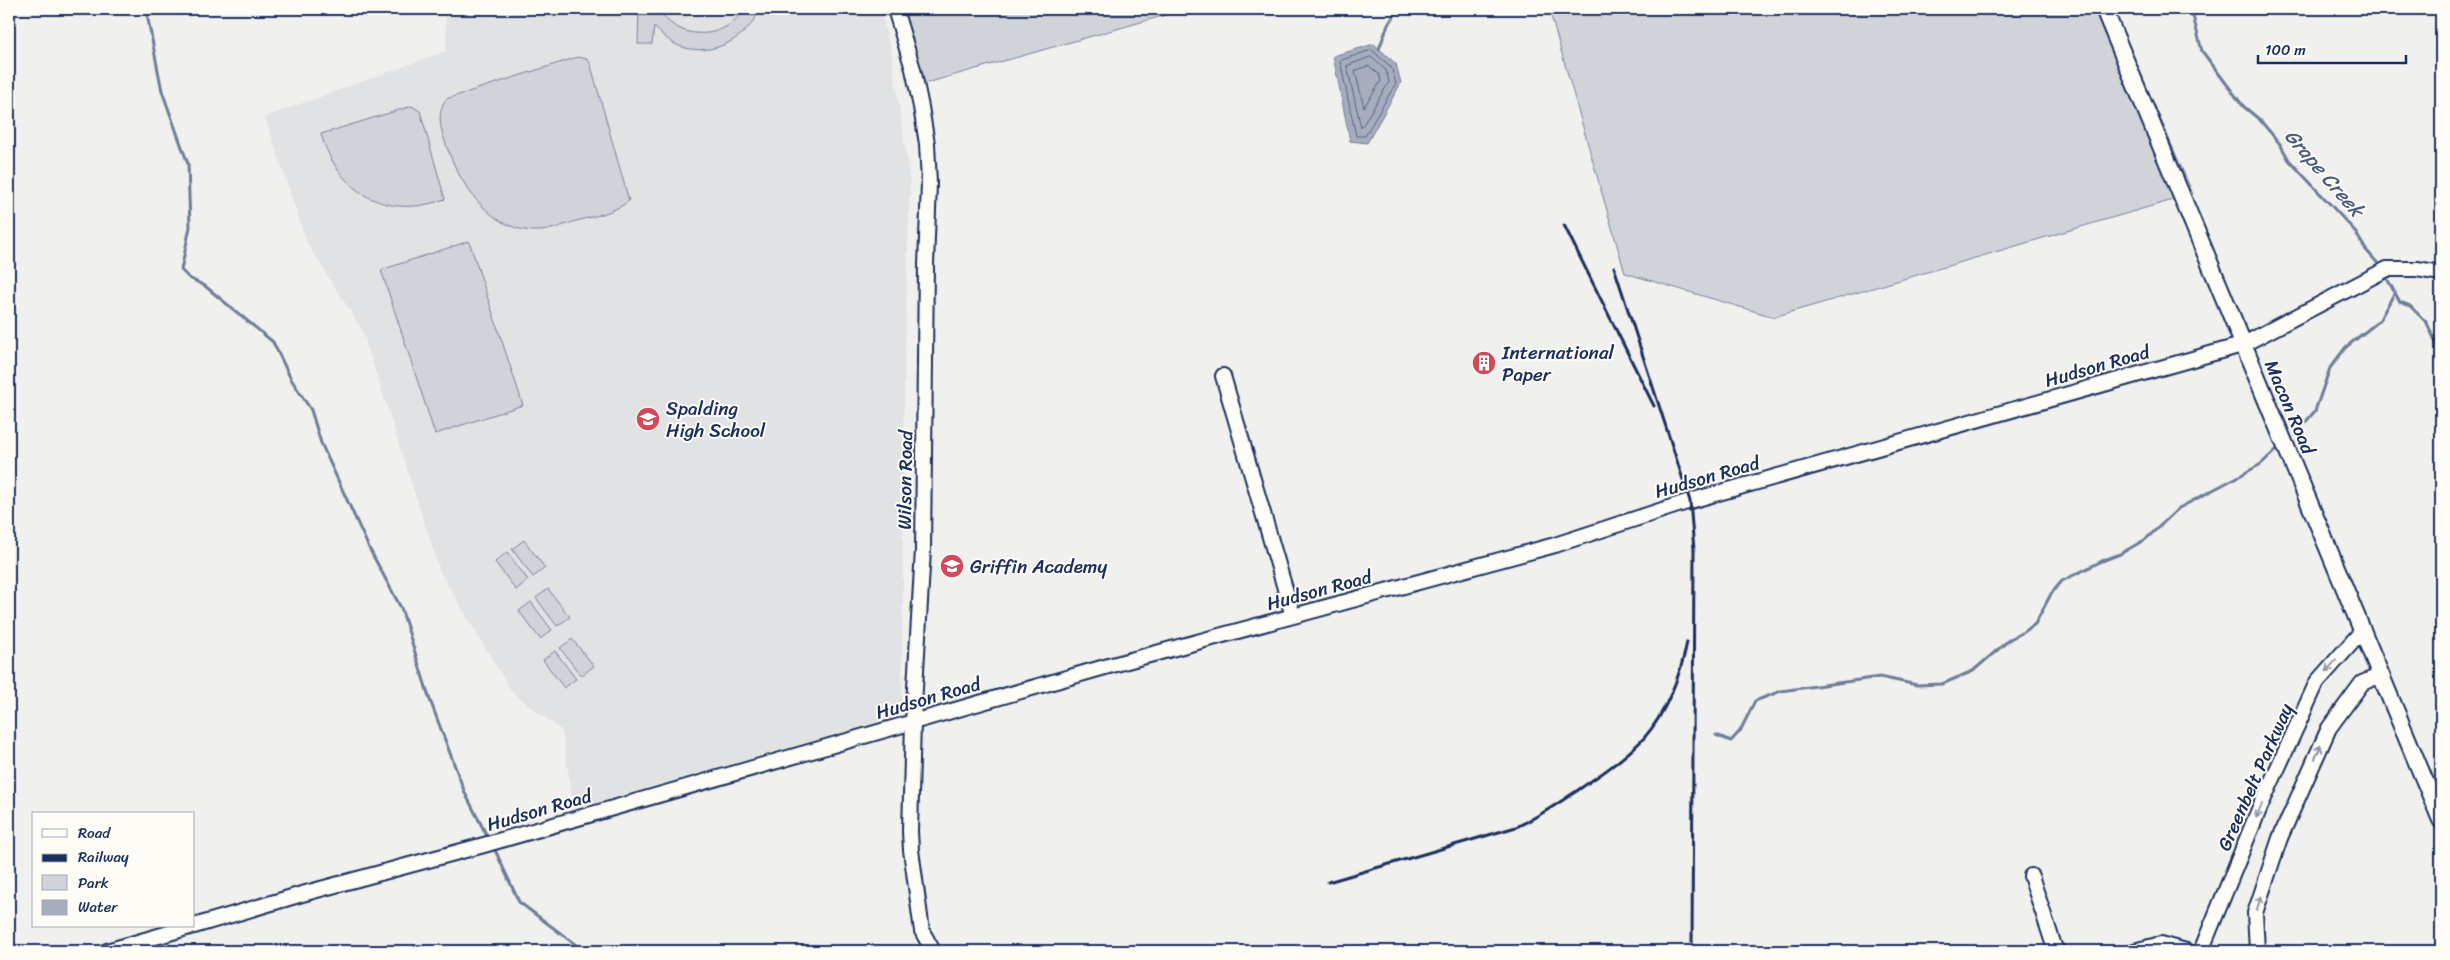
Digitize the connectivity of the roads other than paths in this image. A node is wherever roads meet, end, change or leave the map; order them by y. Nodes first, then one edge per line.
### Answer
1 (895, 9) edge
2 (2104, 9) edge
3 (2441, 273) edge
4 (2242, 345) junction
5 (1223, 376) dead end
6 (1293, 616) junction
7 (2363, 630) junction
8 (2380, 675) junction
9 (913, 722) junction
10 (2441, 820) edge
11 (2032, 876) dead end
12 (195, 925) edge
13 (186, 928) edge
14 (106, 951) edge
15 (933, 951) edge
16 (2058, 951) edge
17 (2134, 951) edge
18 (2186, 951) edge
19 (2201, 951) edge
20 (2257, 951) edge

1 - 9 street, Wilson Road
2 - 4 main road, Macon Road
3 - 4 street, Hudson Road
4 - 6 street, Hudson Road
4 - 7 main road, Macon Road
5 - 6 street
6 - 9 street, Hudson Road
7 - 8 main road, Macon Road
7 -> 19 street, Greenbelt Parkway
8 - 10 main road, Macon Road
20 -> 8 street
9 - 12 street, Hudson Road
9 - 15 street, Wilson Road
11 - 16 street
13 - 14 street, Hudson Road
17 - 18 street

